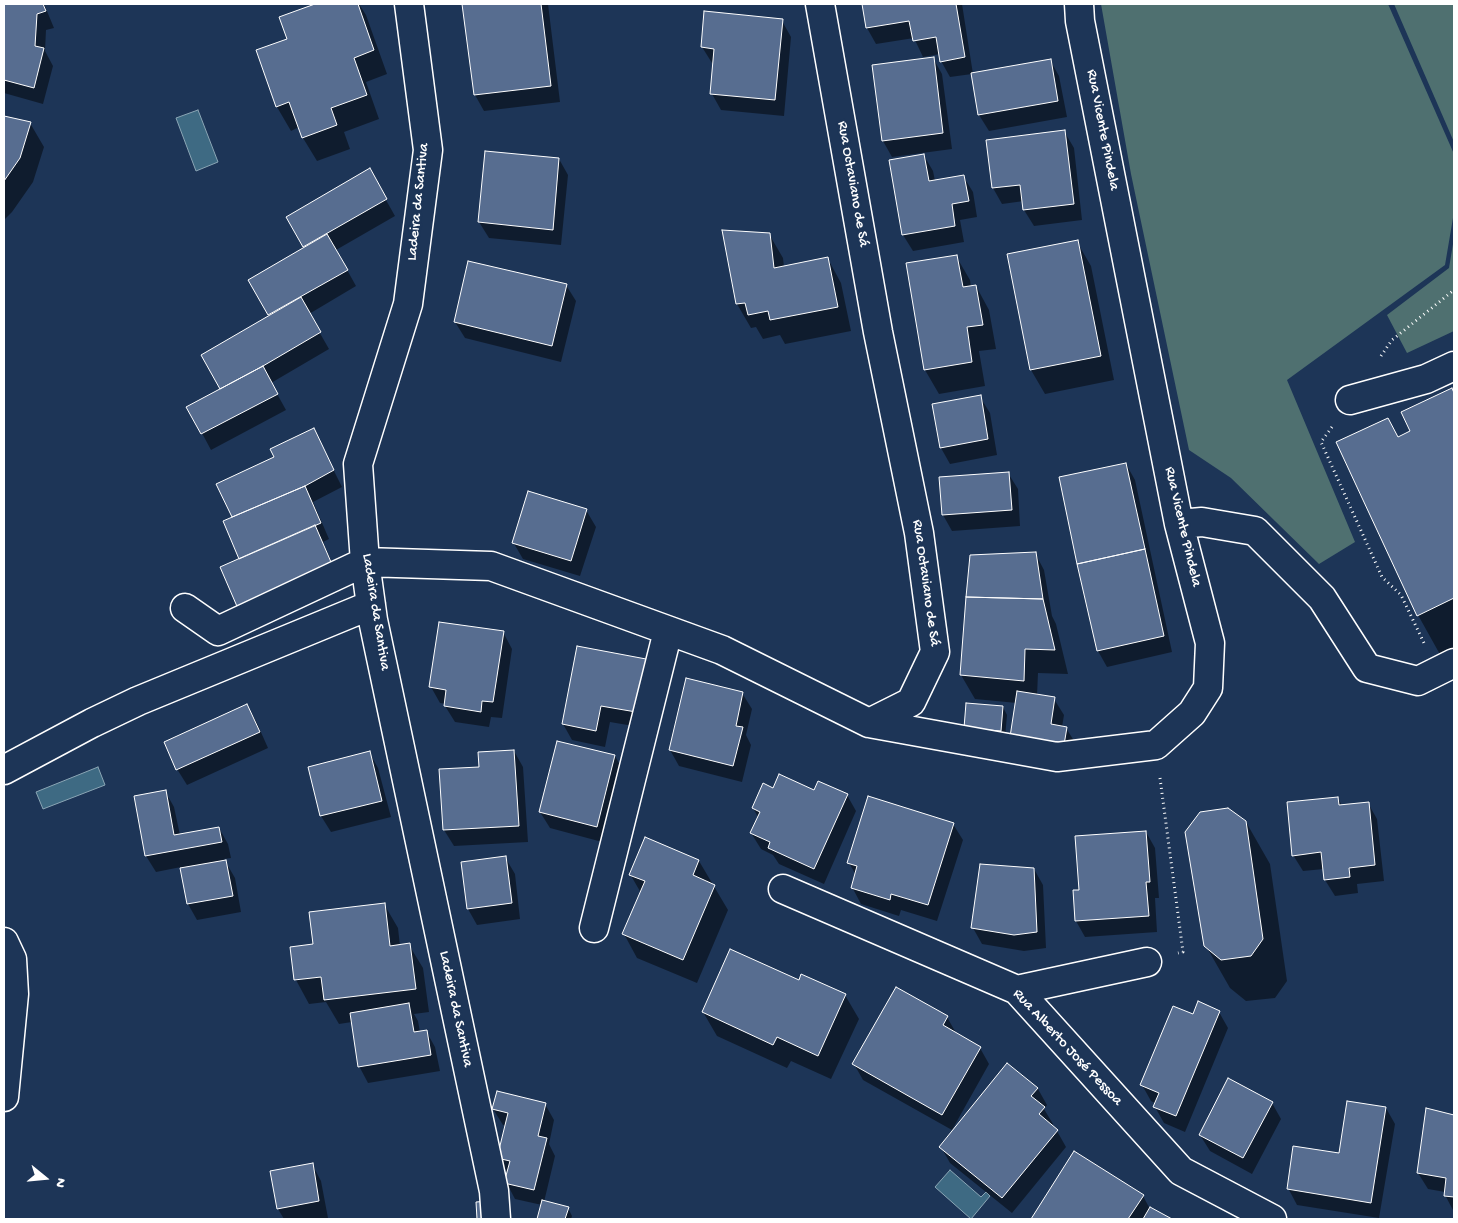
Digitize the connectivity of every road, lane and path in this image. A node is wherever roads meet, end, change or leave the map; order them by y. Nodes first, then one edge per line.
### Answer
1 (409, 4) edge
2 (820, 4) edge
3 (1079, 4) edge
4 (1454, 290) edge
5 (1454, 366) edge
6 (1350, 400) joint
7 (1321, 442) dead end
8 (1180, 524) junction
9 (365, 562) junction
10 (371, 605) junction
11 (185, 608) dead end
12 (1410, 615) dead end
13 (668, 630) junction
14 (1454, 663) edge
15 (869, 723) junction
16 (4, 770) edge
17 (1159, 776) dead end
18 (783, 889) dead end
19 (594, 928) dead end
20 (1182, 940) dead end
21 (4, 942) edge
22 (1147, 962) dead end
23 (1017, 990) junction
24 (4, 1097) edge
25 (496, 1219) edge
26 (1272, 1219) edge

1 - 9 street, Ladeira da Santiva
2 - 15 street, Rua Octaviano de Sá
3 - 8 street, Rua Vicente Pindela
4 - 6 path
5 - 6 street
7 - 12 path
8 - 14 street
8 - 15 street, Rua Vicente Pindela
9 - 10 street, Ladeira da Santiva
9 - 11 street
9 - 13 street
10 - 16 street
10 - 25 street, Ladeira da Santiva
13 - 15 street
13 - 19 street
17 - 20 path
18 - 23 street, Rua Alberto José Pessoa
21 - 24 street
22 - 23 street
23 - 26 street, Rua Alberto José Pessoa

